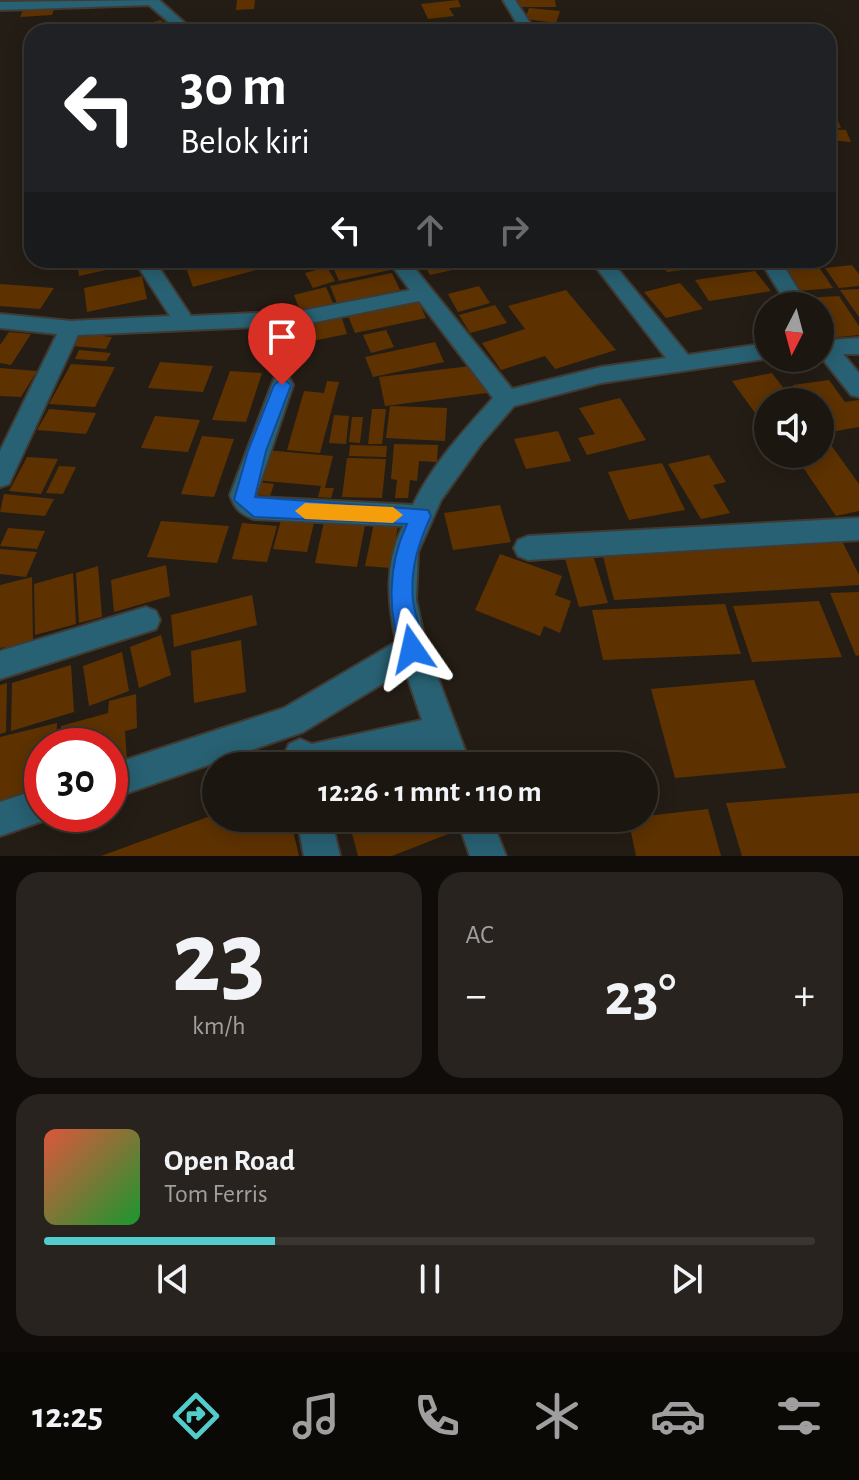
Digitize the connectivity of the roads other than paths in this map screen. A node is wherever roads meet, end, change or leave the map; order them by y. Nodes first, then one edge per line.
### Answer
1 (72, 0) edge
2 (153, 0) edge
3 (509, 0) edge
4 (0, 6) edge
5 (179, 24) edge
6 (524, 24) edge
7 (149, 268) edge
8 (404, 268) edge
9 (607, 268) edge
10 (775, 268) edge
11 (789, 292) edge
12 (422, 294) junction
13 (0, 321) edge
14 (184, 322) junction
15 (71, 328) junction
16 (834, 346) edge
17 (859, 346) edge
18 (754, 353) edge
19 (834, 360) edge
20 (683, 364) junction
21 (282, 385) dead end
22 (859, 389) edge
23 (506, 399) junction
24 (0, 477) edge
25 (421, 516) junction
26 (859, 529) edge
27 (528, 548) dead end
28 (146, 620) dead end
29 (412, 649) junction
30 (0, 665) edge
31 (292, 721) junction
32 (443, 732) junction
33 (300, 752) edge
34 (349, 752) edge
35 (450, 752) edge
36 (128, 776) edge
37 (24, 811) edge
38 (0, 819) edge
39 (317, 832) edge
40 (479, 832) edge
41 (322, 856) edge
42 (488, 856) edge

1 - 2 street
1 - 4 street
2 - 5 street
3 - 6 street
7 - 14 street
8 - 12 street
9 - 20 street
10 - 11 street
12 - 14 street
12 - 23 street
13 - 15 street
14 - 15 street
15 - 24 street
16 - 17 street
18 - 20 street
19 - 22 street
20 - 23 street
21 - 25 street
23 - 25 street
25 - 29 street
26 - 27 street
28 - 30 street
29 - 31 street
29 - 32 street
31 - 33 street
31 - 36 street
32 - 34 street
32 - 35 street
37 - 38 street
39 - 41 street
40 - 42 street

